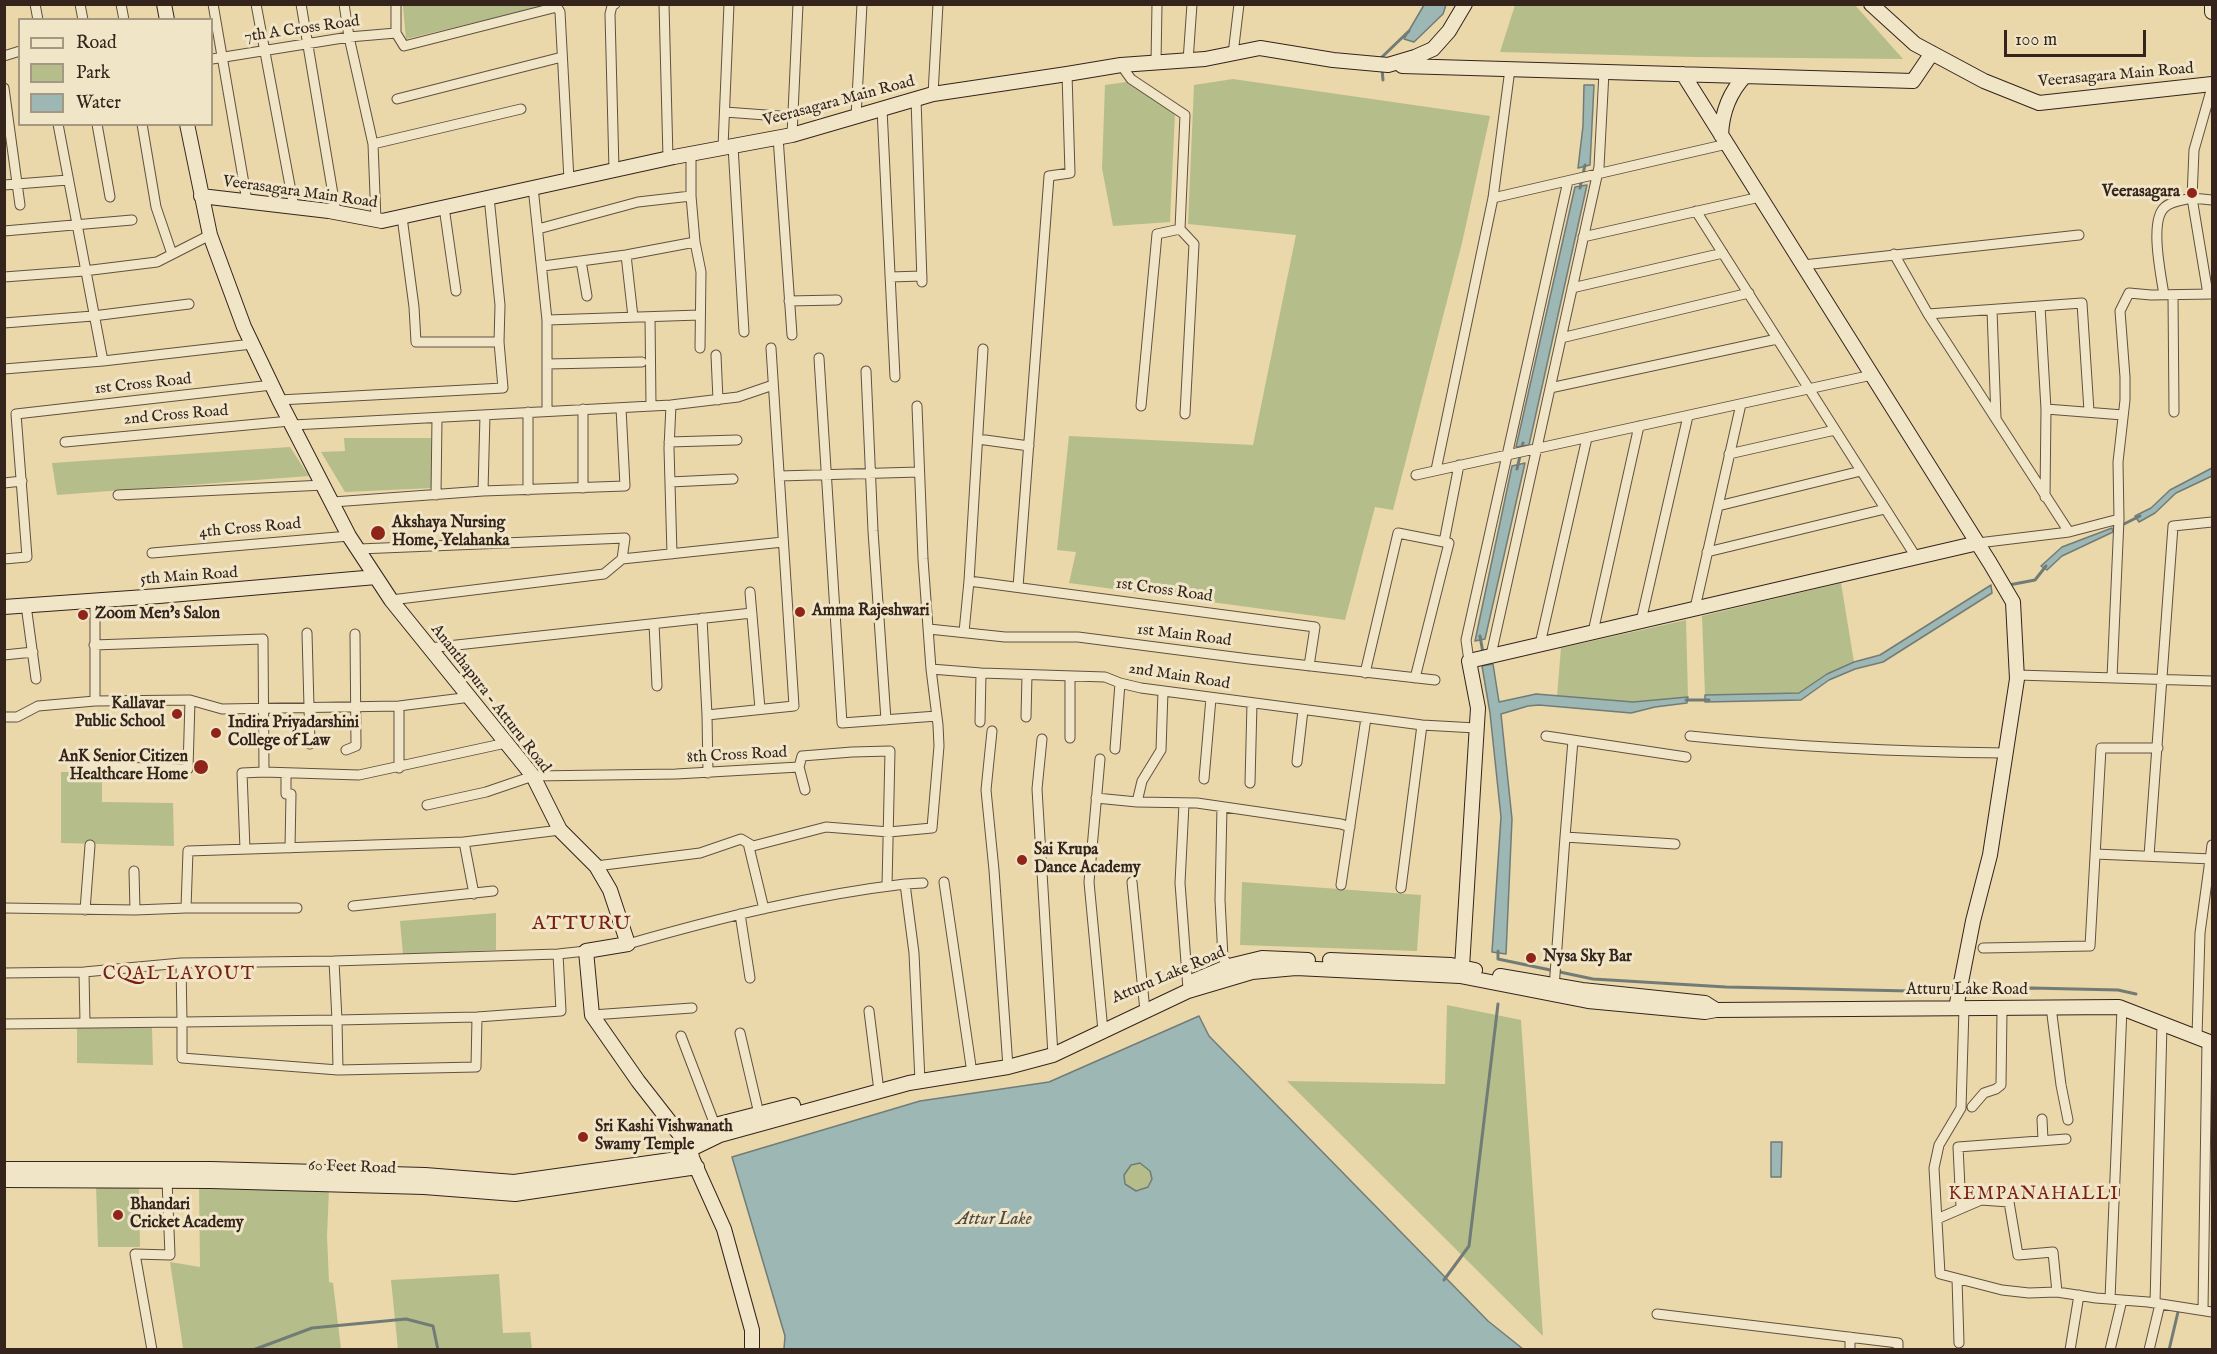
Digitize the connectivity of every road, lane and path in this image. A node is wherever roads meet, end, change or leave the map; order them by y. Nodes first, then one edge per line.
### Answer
1 (213, 4) edge
2 (256, 4) edge
3 (301, 4) edge
4 (344, 4) edge
5 (396, 4) edge
6 (615, 4) edge
7 (664, 4) edge
8 (729, 4) edge
9 (798, 4) edge
10 (862, 4) edge
11 (938, 4) edge
12 (1157, 4) edge
13 (1192, 4) edge
14 (1239, 4) edge
15 (1465, 4) edge
16 (1871, 4) edge
17 (2212, 4) edge
18 (2212, 12) edge
19 (396, 33) junction
20 (349, 37) junction
21 (308, 45) junction
22 (266, 51) junction
23 (1932, 53) junction
24 (1233, 54) junction
25 (223, 57) junction
26 (562, 57) junction
27 (213, 59) edge
28 (1188, 61) junction
29 (1156, 63) junction
30 (1121, 65) junction
31 (1388, 65) junction
32 (1510, 69) junction
33 (1604, 72) junction
34 (1067, 74) junction
35 (1683, 74) junction
36 (1745, 76) junction
37 (2212, 85) edge
38 (4, 88) edge
39 (933, 94) junction
40 (397, 99) dead end
41 (916, 99) junction
42 (521, 109) dead end
43 (882, 109) junction
44 (725, 112) junction
45 (793, 117) junction
46 (856, 117) junction
47 (58, 126) edge
48 (97, 126) edge
49 (142, 126) edge
50 (187, 126) edge
51 (792, 135) junction
52 (778, 137) junction
53 (1724, 139) junction
54 (373, 144) junction
55 (728, 147) junction
56 (691, 153) junction
57 (668, 158) junction
58 (614, 170) junction
59 (1593, 175) junction
60 (68, 180) junction
61 (569, 180) junction
62 (1572, 180) junction
63 (18, 184) junction
64 (4, 185) edge
65 (533, 188) junction
66 (201, 196) junction
67 (691, 196) junction
68 (110, 197) dead end
69 (489, 197) junction
70 (1760, 197) junction
71 (1493, 198) junction
72 (2192, 198) junction
73 (2212, 200) edge
74 (248, 201) junction
75 (20, 206) dead end
76 (294, 207) junction
77 (444, 207) junction
78 (1696, 211) junction
79 (336, 212) junction
80 (402, 217) junction
81 (132, 220) dead end
82 (376, 220) junction
83 (77, 225) junction
84 (538, 228) junction
85 (1180, 229) junction
86 (4, 231) edge
87 (210, 235) junction
88 (2079, 235) dead end
89 (1583, 237) junction
90 (695, 242) junction
91 (1723, 253) junction
92 (172, 254) junction
93 (1894, 254) junction
94 (626, 255) junction
95 (581, 261) junction
96 (1803, 265) junction
97 (543, 266) junction
98 (84, 271) junction
99 (4, 277) edge
100 (890, 277) junction
101 (1572, 288) junction
102 (456, 291) dead end
103 (1749, 293) junction
104 (2210, 294) edge
105 (2168, 295) junction
106 (587, 296) dead end
107 (837, 300) dead end
108 (789, 301) junction
109 (189, 304) dead end
110 (2040, 306) junction
111 (1992, 310) junction
112 (1928, 314) junction
113 (700, 315) junction
114 (93, 316) junction
115 (650, 316) junction
116 (633, 317) junction
117 (547, 320) junction
118 (4, 323) edge
119 (744, 332) dead end
120 (792, 335) dead end
121 (1561, 338) junction
122 (1777, 339) junction
123 (499, 342) junction
124 (252, 344) junction
125 (700, 348) dead end
126 (771, 348) dead end
127 (983, 350) dead end
128 (716, 355) dead end
129 (819, 358) dead end
130 (103, 361) junction
131 (642, 362) dead end
132 (547, 364) junction
133 (4, 369) edge
134 (866, 371) dead end
135 (1872, 375) junction
136 (895, 377) dead end
137 (272, 385) junction
138 (773, 385) junction
139 (1550, 388) junction
140 (1810, 389) junction
141 (279, 400) junction
142 (718, 400) junction
143 (1741, 404) junction
144 (671, 405) junction
145 (651, 406) junction
146 (916, 406) dead end
147 (1141, 406) dead end
148 (621, 408) junction
149 (583, 409) junction
150 (2046, 409) junction
151 (547, 411) junction
152 (2089, 411) junction
153 (528, 412) junction
154 (2174, 412) dead end
155 (1185, 414) dead end
156 (485, 415) junction
157 (2123, 415) junction
158 (1688, 416) junction
159 (437, 418) junction
160 (1996, 420) junction
161 (292, 423) junction
162 (1639, 426) junction
163 (1835, 430) junction
164 (1587, 438) junction
165 (978, 439) junction
166 (737, 440) dead end
167 (65, 442) dead end
168 (669, 442) junction
169 (1029, 446) junction
170 (1532, 450) junction
171 (1510, 454) junction
172 (1730, 454) junction
173 (1459, 465) junction
174 (1436, 470) junction
175 (1861, 471) junction
176 (919, 472) junction
177 (870, 474) junction
178 (1416, 475) dead end
179 (779, 476) junction
180 (827, 476) junction
181 (733, 479) dead end
182 (22, 481) junction
183 (670, 482) junction
184 (4, 483) edge
185 (324, 485) junction
186 (583, 488) junction
187 (528, 490) junction
188 (483, 491) junction
189 (118, 495) dead end
190 (436, 495) junction
191 (2045, 497) junction
192 (333, 502) junction
193 (1718, 506) junction
194 (1886, 509) junction
195 (2119, 519) junction
196 (2212, 522) edge
197 (2069, 532) junction
198 (350, 536) junction
199 (783, 542) junction
200 (1444, 542) junction
201 (1978, 543) junction
202 (358, 549) junction
203 (1707, 552) junction
204 (152, 553) dead end
205 (672, 554) junction
206 (1916, 557) junction
207 (4, 559) edge
208 (622, 559) junction
209 (376, 577) junction
210 (969, 581) junction
211 (1018, 587) junction
212 (750, 592) dead end
213 (391, 600) junction
214 (95, 601) junction
215 (26, 605) junction
216 (4, 607) edge
217 (1695, 608) junction
218 (752, 613) junction
219 (702, 618) junction
220 (1641, 621) junction
221 (654, 624) junction
222 (928, 629) junction
223 (1593, 632) junction
224 (307, 633) dead end
225 (964, 633) junction
226 (355, 634) dead end
227 (1540, 644) junction
228 (94, 645) junction
229 (429, 648) junction
230 (33, 652) junction
231 (4, 655) edge
232 (1491, 656) junction
233 (1469, 661) junction
234 (1309, 666) junction
235 (931, 669) junction
236 (981, 673) junction
237 (1365, 673) junction
238 (1027, 675) junction
239 (2017, 675) junction
240 (1070, 676) junction
241 (1414, 678) junction
242 (2112, 678) junction
243 (36, 679) dead end
244 (2163, 679) junction
245 (1435, 680) dead end
246 (2212, 681) edge
247 (1120, 683) junction
248 (657, 686) dead end
249 (1162, 691) junction
250 (471, 698) junction
251 (1211, 698) junction
252 (190, 700) junction
253 (95, 701) junction
254 (1252, 703) junction
255 (399, 706) junction
256 (354, 707) junction
257 (263, 708) junction
258 (309, 708) junction
259 (760, 709) junction
260 (1303, 710) junction
261 (707, 715) junction
262 (937, 716) junction
263 (4, 717) edge
264 (1026, 717) dead end
265 (1366, 718) junction
266 (886, 720) junction
267 (980, 722) dead end
268 (1422, 725) junction
269 (1476, 728) junction
270 (992, 731) dead end
271 (1546, 736) dead end
272 (1690, 736) dead end
273 (1070, 738) dead end
274 (1042, 739) dead end
275 (1573, 740) junction
276 (506, 743) junction
277 (310, 744) dead end
278 (2158, 748) junction
279 (1115, 749) dead end
280 (346, 750) dead end
281 (2006, 753) junction
282 (1686, 757) dead end
283 (1100, 759) dead end
284 (1298, 762) dead end
285 (76, 765) dead end
286 (399, 768) junction
287 (799, 768) junction
288 (264, 772) junction
289 (285, 773) junction
290 (708, 773) junction
291 (532, 776) junction
292 (1204, 778) dead end
293 (1250, 783) dead end
294 (805, 790) dead end
295 (1096, 798) junction
296 (1137, 802) junction
297 (1184, 804) junction
298 (427, 805) dead end
299 (1222, 807) junction
300 (1350, 827) junction
301 (560, 830) junction
302 (889, 832) junction
303 (1565, 837) junction
304 (464, 842) junction
305 (748, 843) junction
306 (1675, 844) dead end
307 (2212, 844) edge
308 (90, 845) dead end
309 (290, 848) junction
310 (245, 849) junction
311 (2095, 854) junction
312 (2149, 856) junction
313 (2212, 859) edge
314 (596, 866) junction
315 (134, 871) dead end
316 (945, 882) dead end
317 (1132, 882) dead end
318 (923, 883) dead end
319 (905, 884) junction
320 (1341, 885) dead end
321 (887, 886) junction
322 (1401, 888) dead end
323 (493, 891) dead end
324 (474, 894) junction
325 (353, 906) dead end
326 (4, 908) edge
327 (186, 908) junction
328 (297, 908) dead end
329 (764, 909) junction
330 (85, 910) junction
331 (135, 910) junction
332 (740, 914) junction
333 (628, 944) junction
334 (1983, 948) dead end
335 (586, 951) junction
336 (558, 954) junction
337 (334, 961) junction
338 (181, 963) junction
339 (1229, 966) junction
340 (1462, 967) junction
341 (84, 972) junction
342 (4, 973) edge
343 (750, 978) dead end
344 (1188, 987) junction
345 (1553, 990) junction
346 (1144, 1007) junction
347 (2051, 1007) junction
348 (692, 1008) dead end
349 (1960, 1008) junction
350 (2122, 1008) junction
351 (869, 1011) dead end
352 (2001, 1012) dead end
353 (592, 1016) junction
354 (477, 1017) junction
355 (337, 1020) junction
356 (182, 1022) junction
357 (85, 1023) junction
358 (4, 1024) edge
359 (2162, 1024) junction
360 (1103, 1027) junction
361 (740, 1033) dead end
362 (681, 1036) dead end
363 (2206, 1040) edge
364 (1053, 1051) junction
365 (1007, 1063) junction
366 (972, 1069) junction
367 (338, 1070) junction
368 (919, 1077) junction
369 (878, 1087) junction
370 (1972, 1107) dead end
371 (759, 1114) junction
372 (2042, 1119) dead end
373 (2068, 1120) dead end
374 (715, 1125) junction
375 (2066, 1139) dead end
376 (2043, 1140) junction
377 (1939, 1144) junction
378 (1958, 1147) junction
379 (691, 1153) junction
380 (4, 1169) edge
381 (4, 1180) edge
382 (167, 1180) junction
383 (2209, 1192) edge
384 (1961, 1208) junction
385 (1937, 1219) junction
386 (1957, 1279) junction
387 (2057, 1292) junction
388 (2079, 1295) junction
389 (2110, 1299) junction
390 (2122, 1300) junction
391 (2157, 1303) junction
392 (2208, 1311) edge
393 (1657, 1314) dead end
394 (1850, 1337) junction
395 (1959, 1343) dead end
396 (152, 1350) edge
397 (752, 1350) edge
398 (1850, 1350) edge
399 (1898, 1350) edge
400 (2070, 1350) edge
401 (2110, 1350) edge
402 (2149, 1350) edge

1 - 25 street
2 - 22 street
3 - 21 street
4 - 20 street
5 - 19 street
6 - 58 street
7 - 57 street
8 - 44 street
9 - 45 street
10 - 46 street
11 - 39 street
12 - 29 street
13 - 28 street
14 - 24 street
15 - 31 street, Veerasagara Main Road
16 - 23 street, Veerasagara Main Road
17 - 18 street
19 - 20 street, 7th A Cross Road
19 - 26 street
20 - 21 street, 7th A Cross Road
20 - 54 street
21 - 22 street, 7th A Cross Road
21 - 79 street
22 - 25 street, 7th A Cross Road
22 - 76 street
23 - 36 street
23 - 37 street, Veerasagara Main Road
24 - 28 street, Veerasagara Main Road
24 - 31 street, Veerasagara Main Road
25 - 27 street, 7th A Cross Road
25 - 74 street
26 - 40 street
26 - 61 street
28 - 29 street, Veerasagara Main Road
29 - 30 street, Veerasagara Main Road
30 - 34 street, Veerasagara Main Road
30 - 85 street
31 - 32 street
32 - 33 street
32 - 71 street
33 - 35 street
33 - 59 street
34 - 39 street, Veerasagara Main Road
34 - 169 street
35 - 36 street
35 - 53 street
36 - 53 street
37 - 72 street
38 - 63 street
39 - 41 street, Veerasagara Main Road
41 - 43 street, Veerasagara Main Road
41 - 100 street
42 - 54 street
43 - 46 street, Veerasagara Main Road
43 - 100 street
44 - 45 street
44 - 55 street
45 - 51 street
46 - 51 street, Veerasagara Main Road
47 - 60 street, 1st Cross Road
48 - 68 street
49 - 92 street
50 - 66 street, Ananthapura - Atturu Road
51 - 52 street, Veerasagara Main Road
52 - 55 street, Veerasagara Main Road
52 - 108 street
53 - 59 street
53 - 70 street
54 - 82 street
55 - 56 street, Veerasagara Main Road
55 - 119 street
56 - 57 street, Veerasagara Main Road
56 - 67 street
57 - 58 street, Veerasagara Main Road
58 - 61 street, Veerasagara Main Road
59 - 62 street
59 - 89 street
60 - 63 street
60 - 83 street, 1st Cross Road
61 - 65 street, Veerasagara Main Road
62 - 71 street
62 - 171 street
63 - 64 street
63 - 75 street
65 - 69 street, Veerasagara Main Road
65 - 84 street
66 - 74 street, Veerasagara Main Road
66 - 87 street, Ananthapura - Atturu Road
67 - 84 street
67 - 90 street
69 - 77 street, Veerasagara Main Road
69 - 123 street
70 - 78 street
70 - 96 street
71 - 174 street
72 - 73 street
72 - 104 street
72 - 105 street
74 - 76 street, Veerasagara Main Road
76 - 79 street, Veerasagara Main Road
77 - 80 street, Veerasagara Main Road
77 - 102 street
78 - 89 street
78 - 91 street
79 - 82 street, Veerasagara Main Road
80 - 82 street, Veerasagara Main Road
80 - 123 street
81 - 83 street
83 - 86 street
83 - 98 street, 1st Cross Road
84 - 97 street
85 - 147 street
85 - 155 street
87 - 92 street
87 - 124 street, Ananthapura - Atturu Road
88 - 93 street
89 - 101 street
90 - 94 street
90 - 113 street
91 - 101 street
91 - 103 street
92 - 98 street
93 - 96 street
93 - 112 street
94 - 95 street
94 - 116 street
95 - 97 street
95 - 106 street
96 - 135 street
97 - 117 street
98 - 99 street
98 - 114 street, 1st Cross Road
100 - 136 street
101 - 121 street
103 - 121 street
103 - 122 street
104 - 105 street
105 - 154 street
105 - 157 street
107 - 108 street
108 - 120 street
109 - 114 street
110 - 111 street
110 - 150 street
110 - 152 street
111 - 112 street
111 - 160 street
112 - 160 street
113 - 115 street
113 - 125 street
114 - 118 street
114 - 130 street, 1st Cross Road
115 - 116 street
115 - 145 street
116 - 117 street
117 - 132 street
121 - 139 street
122 - 139 street
122 - 140 street
123 - 141 street
124 - 130 street
124 - 137 street, Ananthapura - Atturu Road
126 - 138 street
127 - 165 street
128 - 142 street
129 - 180 street
130 - 133 street
131 - 132 street
132 - 151 street
134 - 177 street
135 - 140 street
135 - 201 street
137 - 141 street, Ananthapura - Atturu Road
137 - 182 street, 1st Cross Road
138 - 142 street, 2nd Cross Road
138 - 179 street
139 - 170 street
140 - 143 street
140 - 163 street
141 - 161 street, Ananthapura - Atturu Road
142 - 144 street, 2nd Cross Road
143 - 158 street
143 - 172 street
144 - 145 street, 2nd Cross Road
144 - 168 street
145 - 148 street, 2nd Cross Road
146 - 176 street
148 - 149 street, 2nd Cross Road
148 - 186 street
149 - 151 street, 2nd Cross Road
149 - 186 street
150 - 152 street
150 - 191 street
151 - 153 street, 2nd Cross Road
152 - 157 street
153 - 156 street, 2nd Cross Road
153 - 187 street
156 - 159 street, 2nd Cross Road
156 - 188 street
157 - 195 street
158 - 162 street
158 - 220 street
159 - 161 street, 2nd Cross Road
159 - 190 street
160 - 191 street
161 - 167 street, 2nd Cross Road
161 - 185 street, Ananthapura - Atturu Road
162 - 164 street
162 - 223 street
163 - 172 street
163 - 175 street
164 - 170 street
164 - 227 street
165 - 169 street
165 - 210 street
166 - 168 street
168 - 183 street
169 - 211 street
170 - 171 street
170 - 232 street
171 - 173 street
171 - 233 street
172 - 193 street
173 - 174 street
173 - 200 street
174 - 178 street
175 - 193 street
175 - 194 street
176 - 177 street
176 - 222 street
177 - 180 street
177 - 266 street
179 - 180 street
179 - 199 street
180 - 266 street
181 - 183 street
182 - 184 street
182 - 207 street
183 - 205 street
185 - 189 street
185 - 192 street, Ananthapura - Atturu Road
186 - 187 street
187 - 188 street
188 - 190 street
190 - 192 street
191 - 197 street
192 - 198 street, Ananthapura - Atturu Road
193 - 203 street
194 - 203 street
194 - 206 street
195 - 197 street
195 - 242 street
196 - 244 street
197 - 201 street
198 - 202 street, Ananthapura - Atturu Road
198 - 204 street, 4th Cross Road
199 - 205 street
199 - 259 street
200 - 237 street
200 - 241 street
201 - 206 street
201 - 239 street
202 - 208 street
202 - 209 street, Ananthapura - Atturu Road
203 - 217 street
205 - 208 street
206 - 217 street
208 - 213 street
209 - 213 street, Ananthapura - Atturu Road
209 - 214 street, 5th Main Road
210 - 211 street, 1st Cross Road
210 - 225 street
211 - 234 street, 1st Cross Road
212 - 218 street
213 - 229 street, Ananthapura - Atturu Road
214 - 215 street, 5th Main Road
214 - 228 street
215 - 216 street, 5th Main Road
215 - 230 street
217 - 220 street
218 - 219 street
218 - 259 street
219 - 221 street
219 - 261 street
220 - 223 street
221 - 229 street
221 - 248 street
222 - 225 street, 1st Main Road
222 - 235 street
223 - 227 street
224 - 258 street
225 - 234 street, 1st Main Road
226 - 256 street
227 - 232 street
228 - 253 street
228 - 257 street
229 - 250 street, Ananthapura - Atturu Road
230 - 231 street
230 - 243 street
232 - 233 street
233 - 269 street
234 - 237 street, 1st Main Road
235 - 236 street, 2nd Main Road
235 - 262 street
236 - 238 street, 2nd Main Road
236 - 267 street
237 - 241 street, 1st Main Road
238 - 240 street, 2nd Main Road
238 - 264 street
239 - 242 street
239 - 281 street
240 - 247 street, 2nd Main Road
240 - 273 street
241 - 245 street, 1st Main Road
242 - 244 street
244 - 246 street
244 - 278 street
247 - 249 street, 2nd Main Road
247 - 279 street
249 - 251 street, 2nd Main Road
249 - 296 street
250 - 255 street
250 - 276 street, Ananthapura - Atturu Road
251 - 254 street, 2nd Main Road
251 - 292 street
252 - 253 street
252 - 257 street
252 - 285 street
253 - 263 street
254 - 260 street, 2nd Main Road
254 - 293 street
255 - 256 street
255 - 286 street
256 - 258 street
256 - 280 street
257 - 258 street
257 - 288 street
258 - 277 street
259 - 261 street
260 - 265 street, 2nd Main Road
260 - 284 street
261 - 290 street
262 - 266 street
262 - 302 street
265 - 268 street, 2nd Main Road
265 - 300 street
268 - 269 street, 2nd Main Road
268 - 322 street
269 - 340 street
270 - 365 street
271 - 275 street
272 - 281 street
274 - 364 street
275 - 282 street
275 - 303 street
276 - 286 street
276 - 291 street, Ananthapura - Atturu Road
278 - 311 street
278 - 312 street
281 - 349 street
283 - 295 street
286 - 289 street
287 - 290 street, 8th Cross Road
287 - 294 street
287 - 302 street, 8th Cross Road
288 - 289 street
288 - 310 street
289 - 309 street
290 - 291 street, 8th Cross Road
291 - 298 street, 8th Cross Road
291 - 301 street, Ananthapura - Atturu Road
295 - 296 street
295 - 360 street
296 - 297 street
297 - 299 street
297 - 344 street
299 - 300 street
299 - 339 street
300 - 320 street
301 - 304 street
301 - 314 street, Ananthapura - Atturu Road
302 - 305 street
302 - 321 street
303 - 306 street
303 - 345 street
304 - 309 street
304 - 324 street
305 - 314 street
305 - 329 street
307 - 313 street
308 - 330 street
309 - 310 street
310 - 327 street
311 - 312 street
311 - 334 street
312 - 313 street
313 - 363 street
314 - 333 street, Ananthapura - Atturu Road
315 - 331 street
316 - 366 street
317 - 346 street
318 - 319 street
319 - 321 street
319 - 368 street
321 - 329 street
323 - 324 street
324 - 325 street
326 - 330 street
327 - 328 street
327 - 331 street
329 - 332 street
330 - 331 street
332 - 333 street
332 - 343 street
333 - 335 street
335 - 336 street
335 - 353 street
336 - 337 street
336 - 354 street
337 - 338 street
337 - 355 street
338 - 341 street
338 - 356 street
339 - 340 street, Atturu Lake Road
339 - 344 street, Atturu Lake Road
340 - 345 street, Atturu Lake Road
341 - 342 street
341 - 357 street
344 - 345 street, Atturu Lake Road
344 - 346 street, Atturu Lake Road
345 - 349 street, Atturu Lake Road
346 - 360 street, Atturu Lake Road
347 - 349 street, Atturu Lake Road
347 - 350 street, Atturu Lake Road
347 - 373 street
348 - 353 street
349 - 377 street
350 - 359 street, Atturu Lake Road
350 - 389 street
351 - 369 street
352 - 370 street
353 - 379 street
354 - 355 street
354 - 367 street
355 - 356 street
355 - 367 street
356 - 357 street
356 - 367 street
357 - 358 street
359 - 363 street, Atturu Lake Road
359 - 391 street
360 - 364 street, Atturu Lake Road
361 - 371 street
362 - 374 street
363 - 383 street
364 - 365 street, Atturu Lake Road
365 - 366 street, Atturu Lake Road
366 - 368 street, Atturu Lake Road
368 - 369 street, Atturu Lake Road
369 - 371 street, Atturu Lake Road
369 - 379 street, Atturu Lake Road
371 - 374 street, Atturu Lake Road
372 - 376 street
374 - 379 street, Atturu Lake Road
375 - 376 street
376 - 378 street
377 - 378 street
377 - 385 street
378 - 384 street
379 - 380 street, 60 Feet Road
379 - 382 street, 60 Feet Road
379 - 397 street
381 - 382 street, 60 Feet Road
382 - 396 street
383 - 392 street
384 - 385 street
384 - 387 street
385 - 386 street
386 - 387 street
386 - 395 street
387 - 388 street
388 - 389 street
388 - 400 street
389 - 390 street
390 - 391 street
390 - 401 street
391 - 392 street
391 - 402 street
393 - 394 street
394 - 398 street
394 - 399 street

